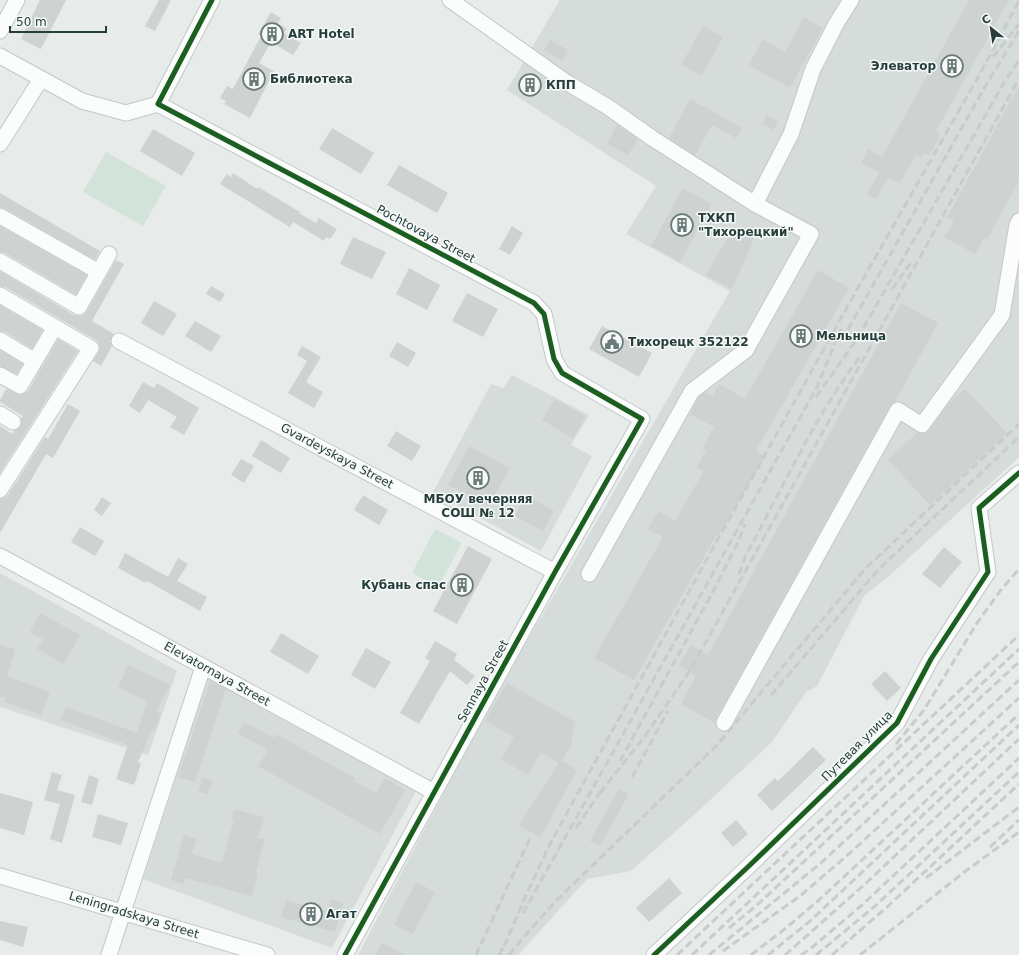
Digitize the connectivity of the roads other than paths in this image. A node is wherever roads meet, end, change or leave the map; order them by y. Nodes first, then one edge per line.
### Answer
1 (17, 0) edge
2 (212, 0) edge
3 (450, 0) edge
4 (850, 0) edge
5 (0, 31) edge
6 (0, 56) edge
7 (41, 79) junction
8 (158, 104) junction
9 (0, 144) edge
10 (755, 204) junction
11 (0, 216) edge
12 (1019, 221) edge
13 (109, 254) dead end
14 (0, 261) edge
15 (99, 272) junction
16 (0, 295) edge
17 (55, 327) junction
18 (0, 340) edge
19 (119, 340) dead end
20 (35, 361) junction
21 (2, 380) edge
22 (642, 419) joint
23 (1019, 473) edge
24 (0, 490) edge
25 (0, 556) edge
26 (555, 572) junction
27 (589, 574) dead end
28 (203, 666) junction
29 (724, 723) dead end
30 (434, 792) junction
31 (0, 876) edge
32 (122, 911) junction
33 (109, 955) edge
34 (267, 955) edge
35 (345, 955) edge
36 (654, 955) edge

1 - 5 street
2 - 8 street
3 - 10 street
4 - 10 street
6 - 7 street
7 - 8 street
7 - 9 street
8 - 22 street, Pochtovaya Street
10 - 27 street
11 - 15 street
12 - 29 street
13 - 15 street
14 - 15 street
16 - 17 street
17 - 20 street
17 - 24 street
18 - 20 street
19 - 26 street, Gvardeyskaya Street
20 - 21 street
22 - 26 street, Sennaya Street
23 - 36 street, Путевая улица
25 - 28 street, Elevatornaya Street
26 - 30 street, Sennaya Street
28 - 30 street, Elevatornaya Street
28 - 32 street
30 - 35 street, Sennaya Street
31 - 32 street, Leningradskaya Street
32 - 33 street
32 - 34 street, Leningradskaya Street

